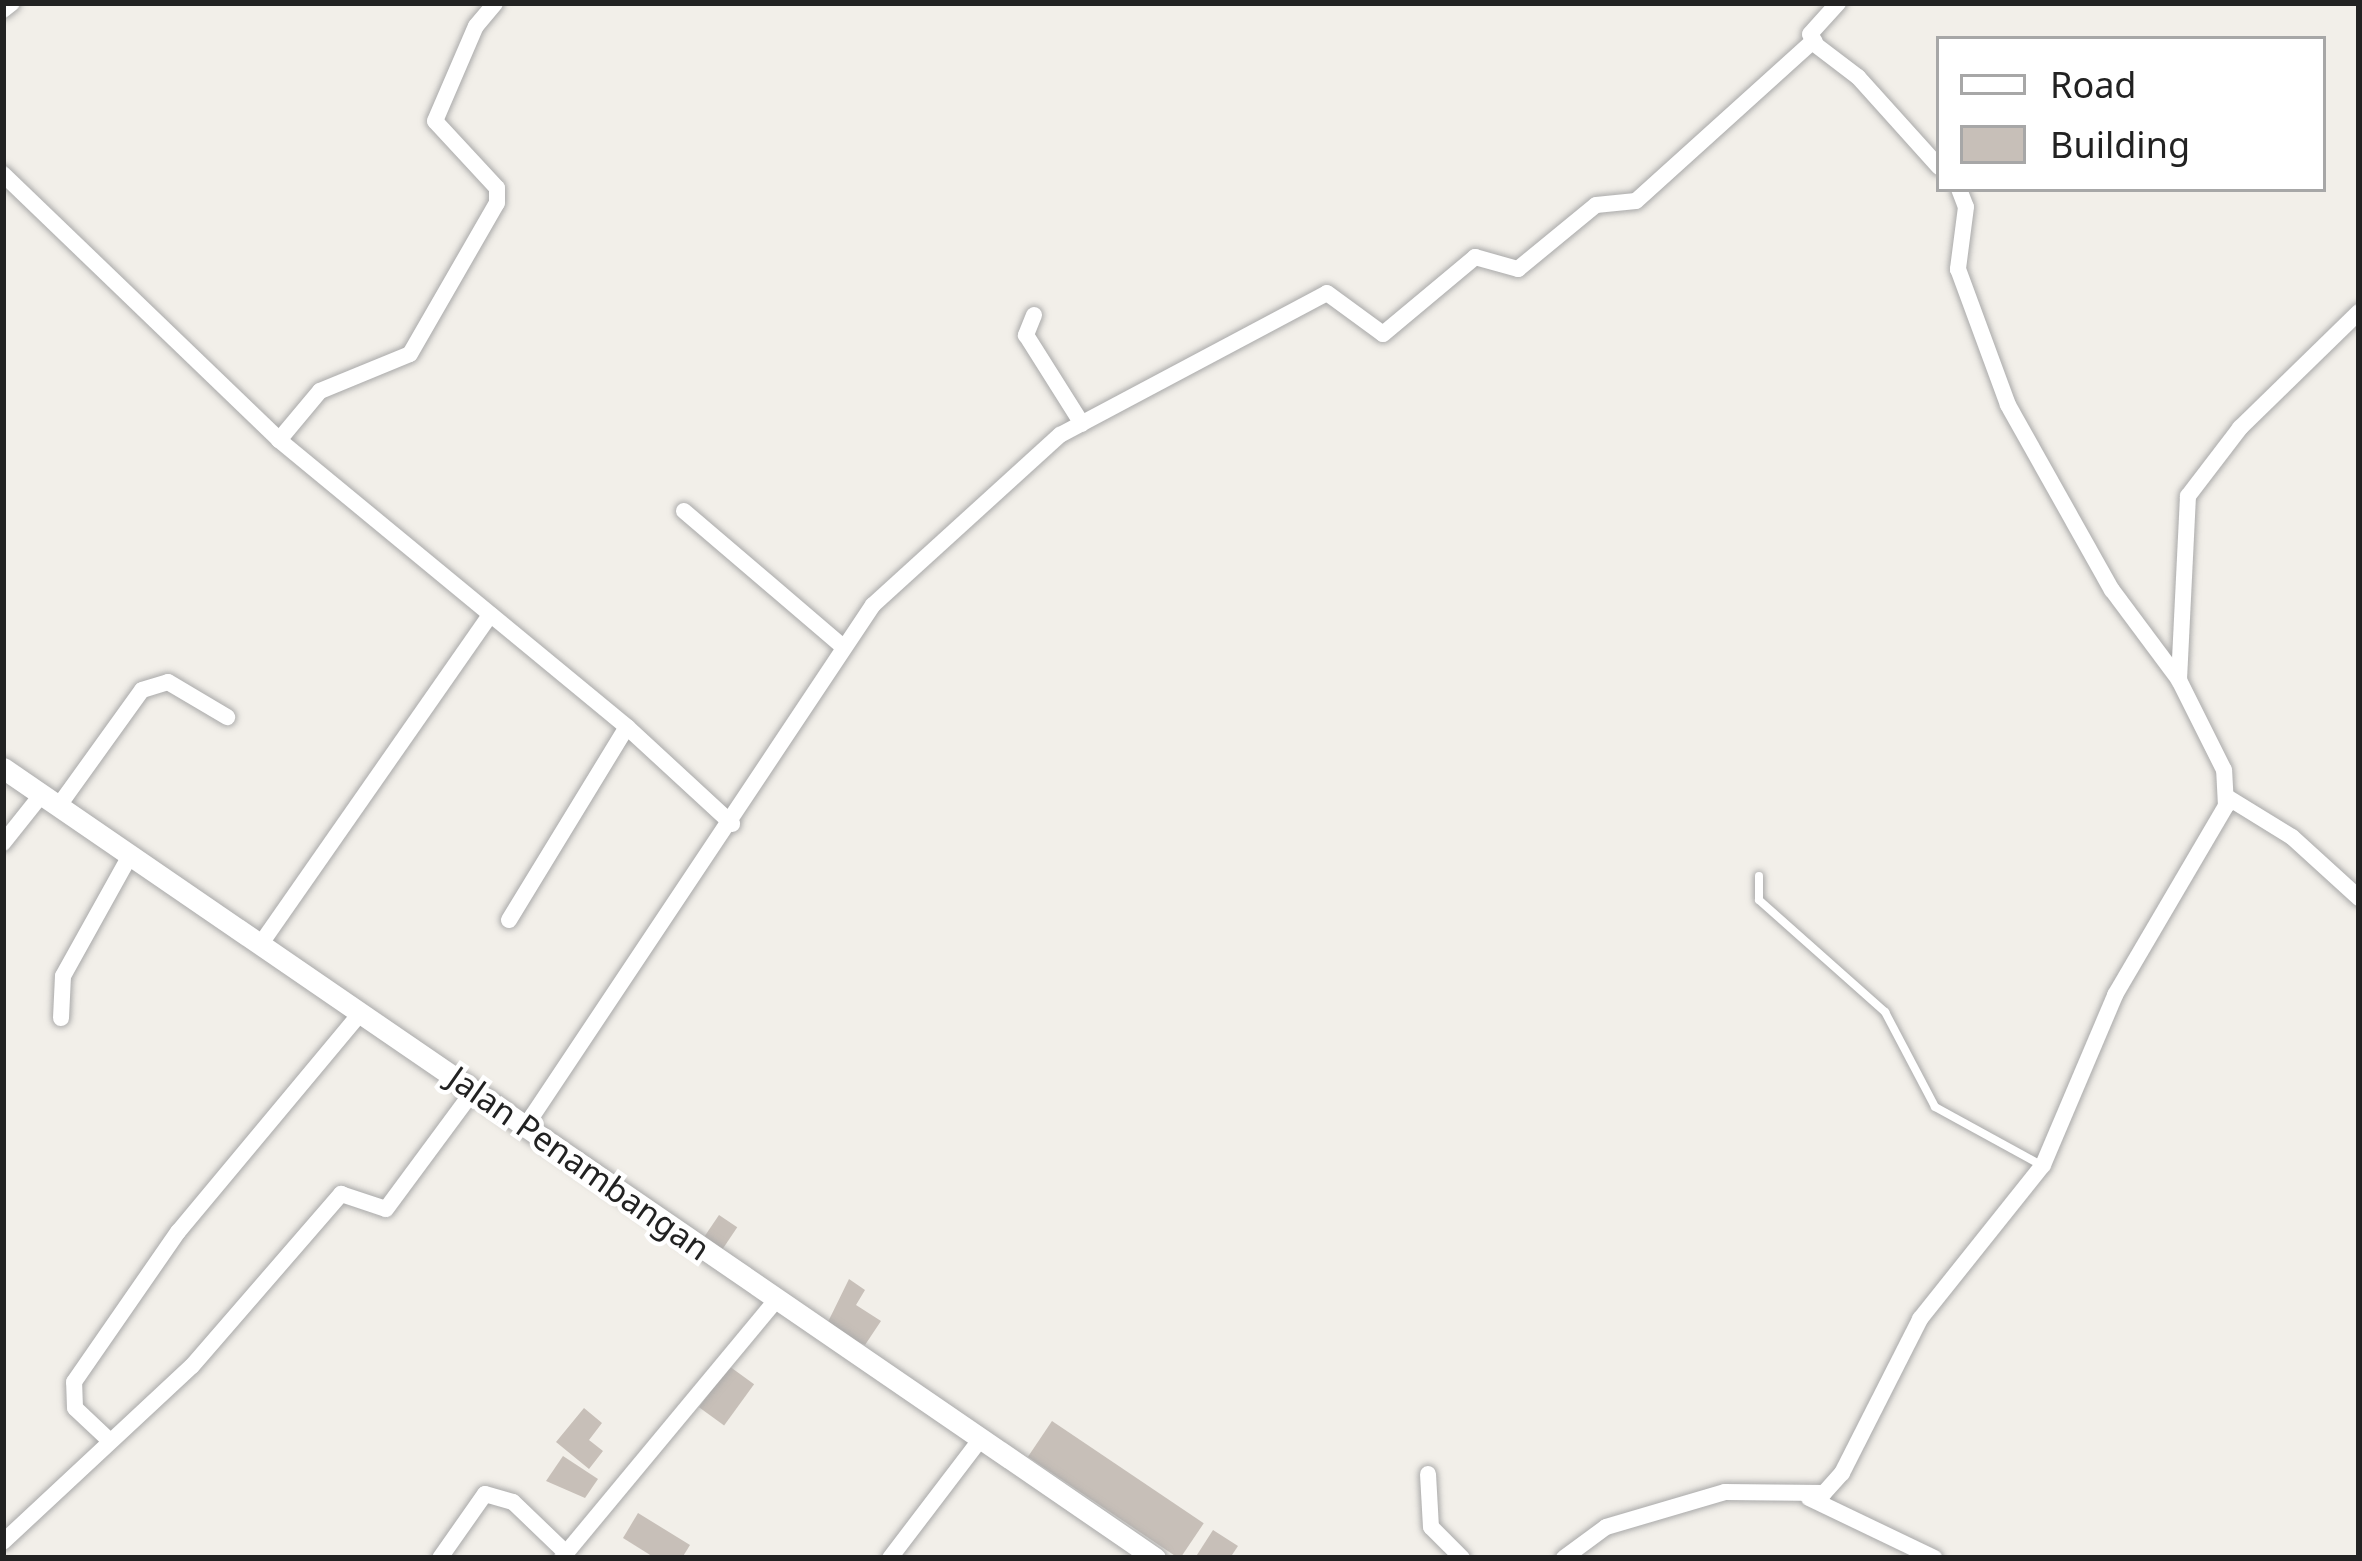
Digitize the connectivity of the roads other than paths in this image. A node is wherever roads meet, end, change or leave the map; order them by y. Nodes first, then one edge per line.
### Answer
1 (12, 3) edge
2 (495, 3) edge
3 (1838, 3) edge
4 (3, 10) edge
5 (1815, 42) junction
6 (1936, 164) edge
7 (3, 174) edge
8 (1960, 192) edge
9 (2359, 312) edge
10 (1034, 315) dead end
11 (1082, 424) junction
12 (279, 440) junction
13 (684, 511) dead end
14 (490, 615) junction
15 (843, 647) junction
16 (2180, 680) junction
17 (227, 717) dead end
18 (627, 727) junction
19 (3, 769) edge
20 (2227, 797) junction
21 (51, 799) junction
22 (732, 824) junction
23 (3, 843) edge
24 (131, 854) junction
25 (1759, 876) dead end
26 (2359, 898) edge
27 (509, 920) dead end
28 (262, 941) junction
29 (361, 1012) junction
30 (61, 1018) dead end
31 (474, 1090) junction
32 (527, 1124) junction
33 (2043, 1165) junction
34 (774, 1303) junction
35 (980, 1440) junction
36 (110, 1442) junction
37 (1428, 1474) dead end
38 (1810, 1498) junction
39 (3, 1542) edge
40 (564, 1555) edge
41 (440, 1558) edge
42 (890, 1558) edge
43 (1155, 1558) edge
44 (1462, 1558) edge
45 (1564, 1558) edge
46 (1934, 1558) edge

1 - 4 street
2 - 12 street
3 - 5 street
5 - 6 street
5 - 11 street
7 - 12 street
8 - 16 street
9 - 16 street
10 - 11 street
11 - 15 street
12 - 14 street
13 - 15 street
14 - 18 street
14 - 28 street
15 - 22 street
16 - 20 street
17 - 21 street
18 - 22 street
18 - 27 street
19 - 21 street, Jalan Penambangan
20 - 26 street
20 - 33 street
21 - 23 street
21 - 24 street, Jalan Penambangan
22 - 32 street
24 - 28 street, Jalan Penambangan
24 - 30 street
25 - 33 lane
28 - 29 street, Jalan Penambangan
29 - 31 street, Jalan Penambangan
29 - 36 street
31 - 32 street, Jalan Penambangan
31 - 36 street
32 - 34 street, Jalan Penambangan
33 - 38 street
34 - 35 street, Jalan Penambangan
34 - 40 street
35 - 42 street
35 - 43 street, Jalan Penambangan
36 - 39 street
37 - 44 street
38 - 45 street
38 - 46 street
40 - 41 street

